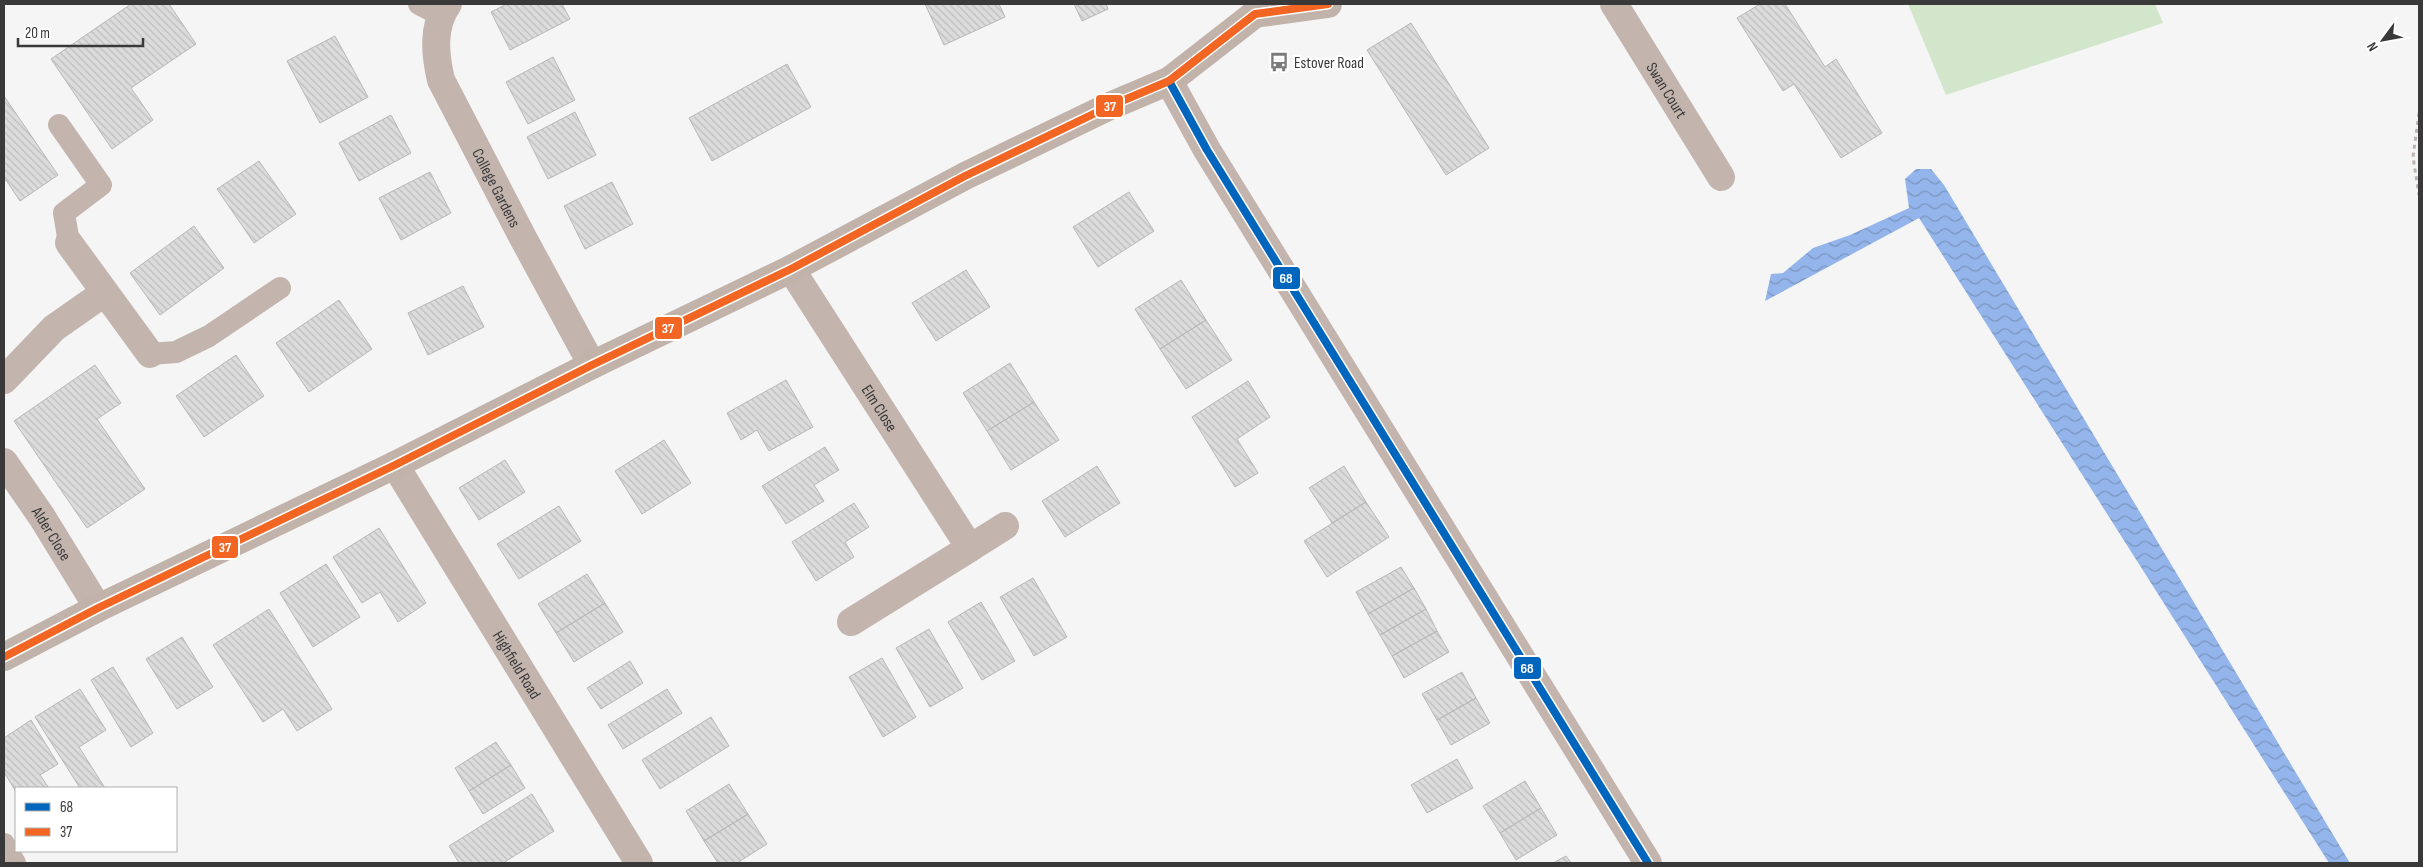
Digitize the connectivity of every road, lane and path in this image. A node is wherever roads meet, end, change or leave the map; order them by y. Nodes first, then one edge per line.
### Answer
1 (1328, 4) edge
2 (1614, 4) edge
3 (436, 8) edge
4 (1254, 9) edge
5 (1169, 81) junction
6 (2419, 113) edge
7 (59, 126) dead end
8 (1721, 177) dead end
9 (2419, 195) edge
10 (69, 243) joint
11 (791, 269) junction
12 (280, 288) dead end
13 (104, 293) junction
14 (150, 354) joint
15 (592, 365) junction
16 (4, 380) edge
17 (4, 462) edge
18 (395, 465) junction
19 (1005, 526) dead end
20 (970, 548) junction
21 (98, 608) junction
22 (851, 622) dead end
23 (4, 657) edge
24 (4, 844) edge
25 (15, 863) edge
26 (639, 863) edge
27 (1648, 863) edge

1 - 4 main road
2 - 8 street, Swan Court
3 - 15 street, College Gardens
4 - 5 main road
5 - 11 main road
5 - 27 street
6 - 9 path
7 - 10 lane
10 - 13 street
11 - 15 main road
11 - 20 street, Elm Close
12 - 14 lane
13 - 14 street
13 - 16 street
15 - 18 main road
17 - 21 street, Alder Close
18 - 21 main road
18 - 26 street, Highfield Road
19 - 20 street
20 - 22 street
21 - 23 main road
24 - 25 lane

